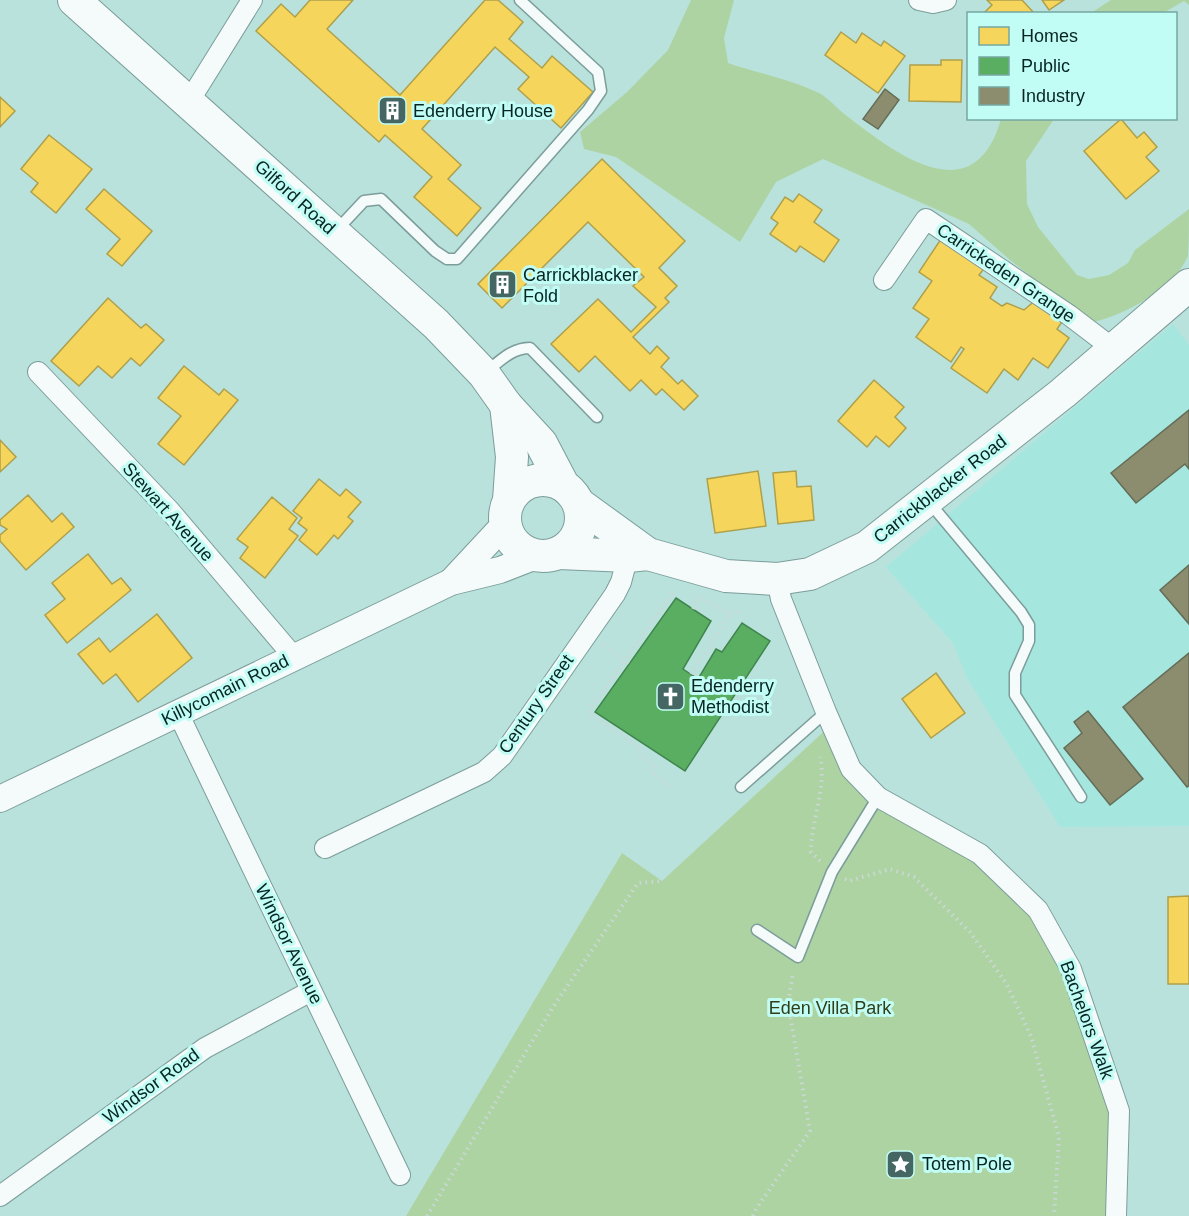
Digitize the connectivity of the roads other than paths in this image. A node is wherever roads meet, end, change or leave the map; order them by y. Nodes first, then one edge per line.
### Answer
1 (74, 0) edge
2 (252, 0) edge
3 (520, 0) edge
4 (919, 0) edge
5 (946, 0) edge
6 (188, 103) junction
7 (334, 233) junction
8 (884, 280) dead end
9 (1189, 285) edge
10 (1114, 350) junction
11 (38, 372) dead end
12 (484, 374) junction
13 (506, 405) junction
14 (597, 417) dead end
15 (571, 494) junction
16 (927, 499) junction
17 (507, 512) junction
18 (636, 551) junction
19 (548, 555) junction
20 (777, 579) junction
21 (451, 582) junction
22 (294, 657) junction
23 (178, 713) junction
24 (819, 719) junction
25 (741, 787) dead end
26 (878, 797) junction
27 (1081, 797) dead end
28 (0, 799) edge
29 (325, 848) dead end
30 (757, 930) dead end
31 (311, 991) junction
32 (400, 1175) dead end
33 (0, 1196) edge
34 (1116, 1216) edge

1 - 6 main road, Gilford Road
2 - 6 street
3 - 7 lane
4 - 5 street
6 - 7 main road, Gilford Road
7 - 12 main road, Gilford Road
8 - 10 street, Carrickeden Grange
9 - 10 main road, Carrickblacker Road
10 - 16 main road, Carrickblacker Road
11 - 22 street, Stewart Avenue
12 - 13 main road, Gilford Road
12 - 14 lane
13 - 15 main road, Gilford Road
13 - 17 main road, Gilford Road
15 - 17 main road
15 - 18 main road, Carrickblacker Road
15 - 19 main road
16 - 20 main road, Carrickblacker Road
16 - 27 lane
17 - 19 main road
17 - 21 street, Killycomain Road
18 - 19 main road, Carrickblacker Road
18 - 20 main road, Carrickblacker Road
18 - 29 street, Century Street
19 - 21 street, Killycomain Road
20 - 24 street, Bachelors Walk
21 - 22 street, Killycomain Road
22 - 23 street, Killycomain Road
23 - 28 street, Killycomain Road
23 - 31 street, Windsor Avenue
24 - 25 lane
24 - 26 street, Bachelors Walk
26 - 30 lane
26 - 34 street, Bachelors Walk
31 - 32 street, Windsor Avenue
31 - 33 street, Windsor Road

